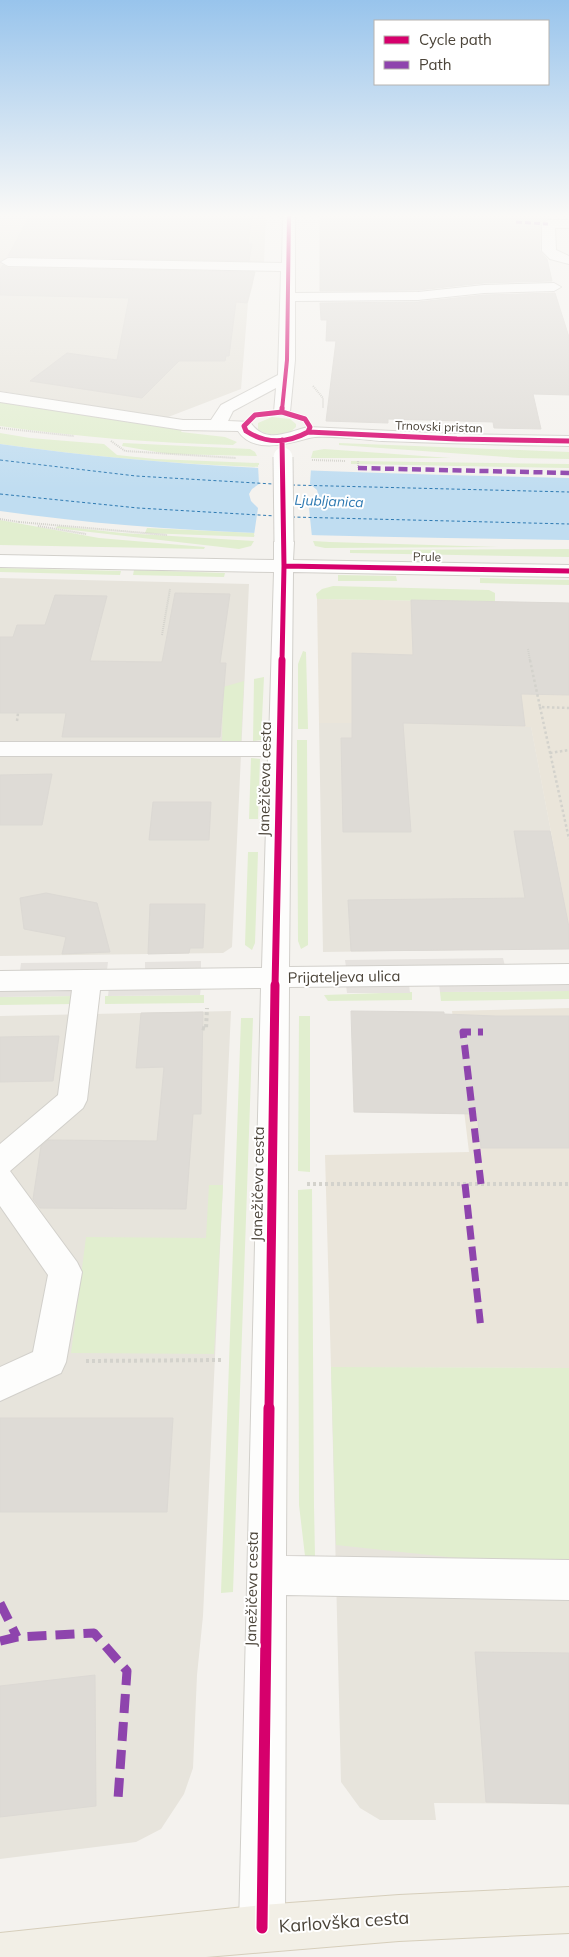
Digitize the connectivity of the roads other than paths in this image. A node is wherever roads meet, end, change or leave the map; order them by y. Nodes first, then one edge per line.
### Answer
1 (289, 306) edge
2 (285, 378) junction
3 (0, 397) edge
4 (282, 412) junction
5 (220, 426) junction
6 (244, 426) junction
7 (308, 432) junction
8 (569, 442) edge
9 (282, 449) junction
10 (0, 562) edge
11 (284, 566) junction
12 (569, 571) edge
13 (0, 749) edge
14 (279, 749) junction
15 (569, 974) edge
16 (275, 978) junction
17 (87, 980) junction
18 (0, 981) edge
19 (0, 1162) edge
20 (0, 1181) edge
21 (0, 1384) edge
22 (266, 1575) junction
23 (569, 1580) edge
24 (569, 1910) edge
25 (262, 1928) junction
26 (0, 1956) edge

1 - 2 street
2 - 4 street
2 - 5 street
3 - 5 street
4 - 6 street
4 - 7 street
5 - 6 street
6 - 9 street
7 - 8 street, Trnovski pristan
7 - 9 street
9 - 11 street, Janežičeva cesta, bridge
10 - 11 street, Prule
11 - 12 street, Prule
11 - 14 street, Janežičeva cesta
13 - 14 street
14 - 16 street, Janežičeva cesta
15 - 16 street, Prijateljeva ulica
16 - 17 street, Prijateljeva ulica
16 - 22 street, Janežičeva cesta
17 - 18 street, Prijateljeva ulica
17 - 19 street
20 - 21 street
22 - 23 street
22 - 25 street, Janežičeva cesta
24 - 25 main road, Karlovška cesta
25 - 26 main road, Karlovška cesta

